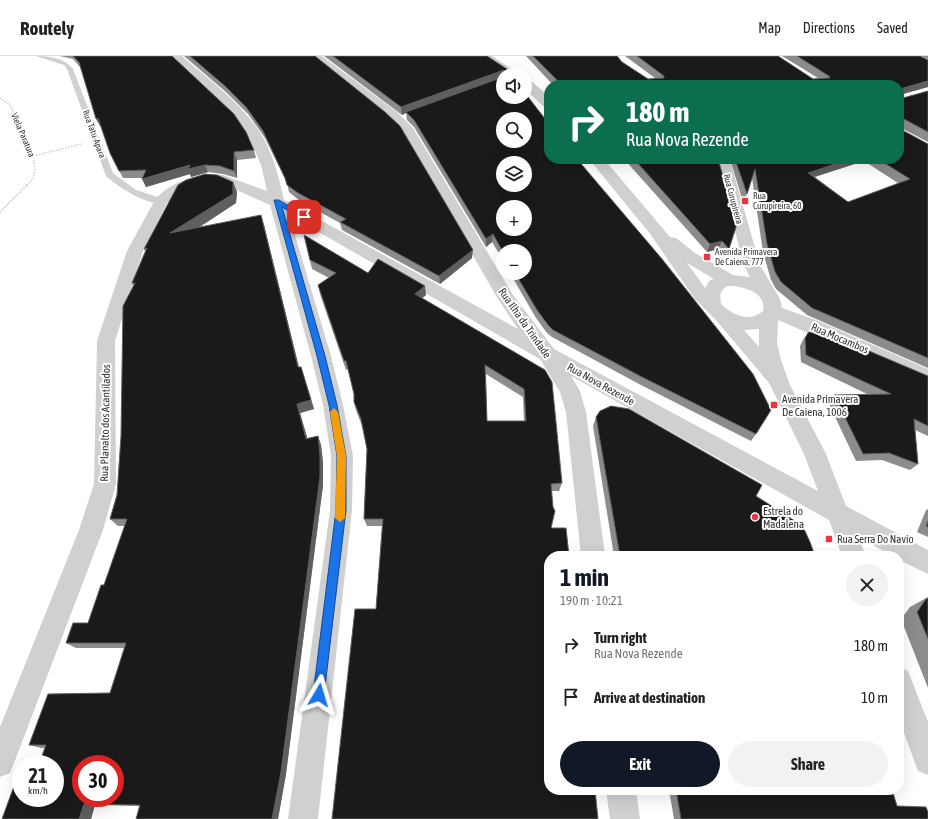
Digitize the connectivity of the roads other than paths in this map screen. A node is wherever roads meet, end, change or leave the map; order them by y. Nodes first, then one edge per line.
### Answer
1 (39, 56) edge
2 (175, 56) edge
3 (315, 56) edge
4 (484, 56) edge
5 (504, 68) edge
6 (532, 88) edge
7 (544, 99) edge
8 (600, 164) edge
9 (723, 164) edge
10 (161, 201) junction
11 (277, 202) junction
12 (657, 232) junction
13 (744, 240) junction
14 (731, 280) junction
15 (766, 293) junction
16 (716, 310) junction
17 (771, 314) junction
18 (547, 354) junction
19 (928, 377) edge
20 (780, 385) junction
21 (839, 514) junction
22 (593, 551) edge
23 (852, 551) edge
24 (928, 563) edge
25 (904, 694) edge
26 (928, 761) edge
27 (0, 762) edge
28 (622, 795) edge
29 (303, 819) edge
30 (625, 819) edge

1 - 10 lane, Rua Tatu-Apara
2 - 11 street
3 - 18 street, Rua Ilha da Trindade
4 - 5 street
6 - 7 street
8 - 12 street
9 - 13 street, Rua Curupireira
10 - 11 street, Rua Planalto dos Acantilados
10 - 27 street, Rua Planalto dos Acantilados
11 - 18 street, Rua Nova Rezende
11 - 29 street
12 - 14 street
12 - 16 street
13 - 14 street, Rua Curupireira
13 - 15 street, Rua Curupireira
14 - 15 street
14 - 16 street
15 - 17 street
16 - 17 street
16 - 20 street
17 - 19 street, Rua Mocambos
17 - 20 street
18 - 21 street, Rua Nova Rezende
18 - 22 street, Rua Ilha da Trindade
20 - 21 street
21 - 23 street
21 - 24 street, Rua Nova Rezende
25 - 26 street
28 - 30 street

